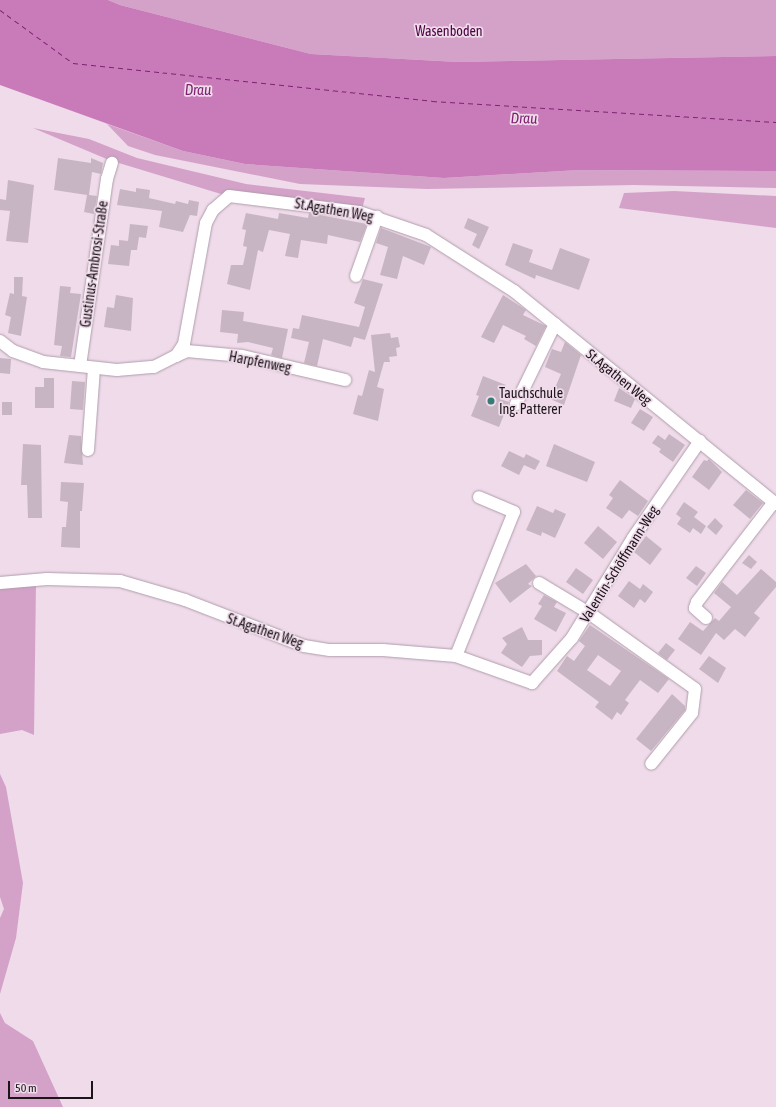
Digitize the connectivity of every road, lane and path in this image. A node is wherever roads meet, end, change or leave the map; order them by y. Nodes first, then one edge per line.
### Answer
1 (112, 163) dead end
2 (377, 216) junction
3 (356, 276) dead end
4 (555, 324) junction
5 (0, 341) edge
6 (176, 356) junction
7 (80, 366) junction
8 (94, 368) junction
9 (345, 380) dead end
10 (516, 404) dead end
11 (700, 441) junction
12 (88, 450) dead end
13 (479, 497) dead end
14 (775, 503) edge
15 (0, 583) edge
16 (539, 583) dead end
17 (589, 613) junction
18 (706, 618) dead end
19 (456, 656) junction
20 (532, 683) joint
21 (651, 764) dead end

1 - 7 street, Gustinus-Ambrosi-Straße
2 - 3 street
2 - 4 street, St.Agathen Weg
2 - 6 street, St.Agathen Weg
4 - 10 street
4 - 11 street, St.Agathen Weg
5 - 7 street
6 - 8 street
6 - 9 street, Harpfenweg
7 - 8 street
8 - 12 street
11 - 14 street, St.Agathen Weg
11 - 17 street, Valentin-Schöffmann-Weg
13 - 19 street
14 - 18 street, St.Agathen Weg
15 - 19 street, St.Agathen Weg
16 - 17 street
17 - 20 street, Valentin-Schöffmann-Weg
17 - 21 street
19 - 20 street, St.Agathen Weg

